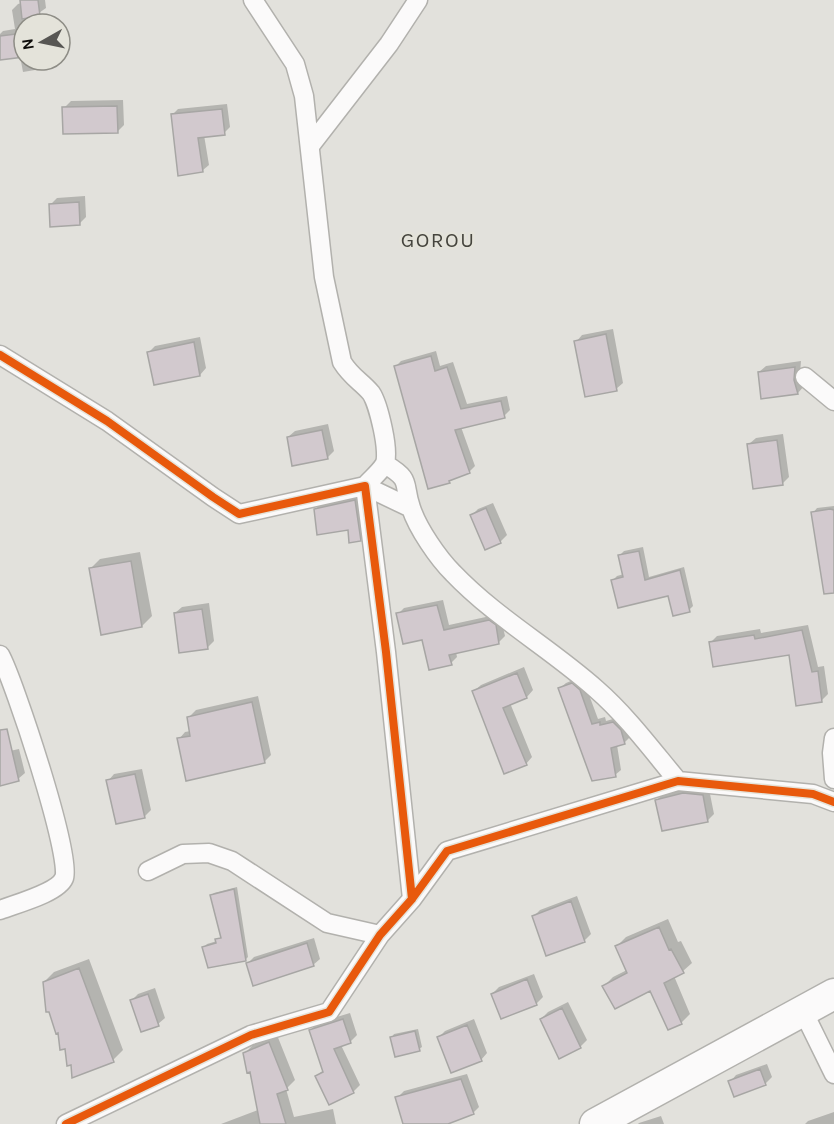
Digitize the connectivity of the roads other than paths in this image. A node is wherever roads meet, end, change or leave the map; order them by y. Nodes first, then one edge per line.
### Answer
1 (253, 0) edge
2 (418, 0) edge
3 (310, 146) junction
4 (0, 355) edge
5 (805, 377) dead end
6 (834, 401) edge
7 (385, 464) junction
8 (364, 486) junction
9 (411, 508) junction
10 (0, 655) edge
11 (834, 738) edge
12 (834, 779) edge
13 (678, 781) junction
14 (834, 802) edge
15 (148, 871) dead end
16 (412, 899) junction
17 (0, 910) edge
18 (380, 935) junction
19 (834, 994) edge
20 (803, 1011) junction
21 (834, 1074) edge
22 (66, 1124) edge
23 (595, 1124) edge

1 - 3 street
2 - 3 street
3 - 7 street
4 - 8 street
5 - 6 street
7 - 8 street
7 - 9 street
8 - 9 street
8 - 16 street
9 - 13 street
10 - 17 street
11 - 12 street
13 - 14 street
13 - 16 street
15 - 18 street
16 - 18 street
18 - 22 street
19 - 20 main road
20 - 21 street
20 - 23 main road

